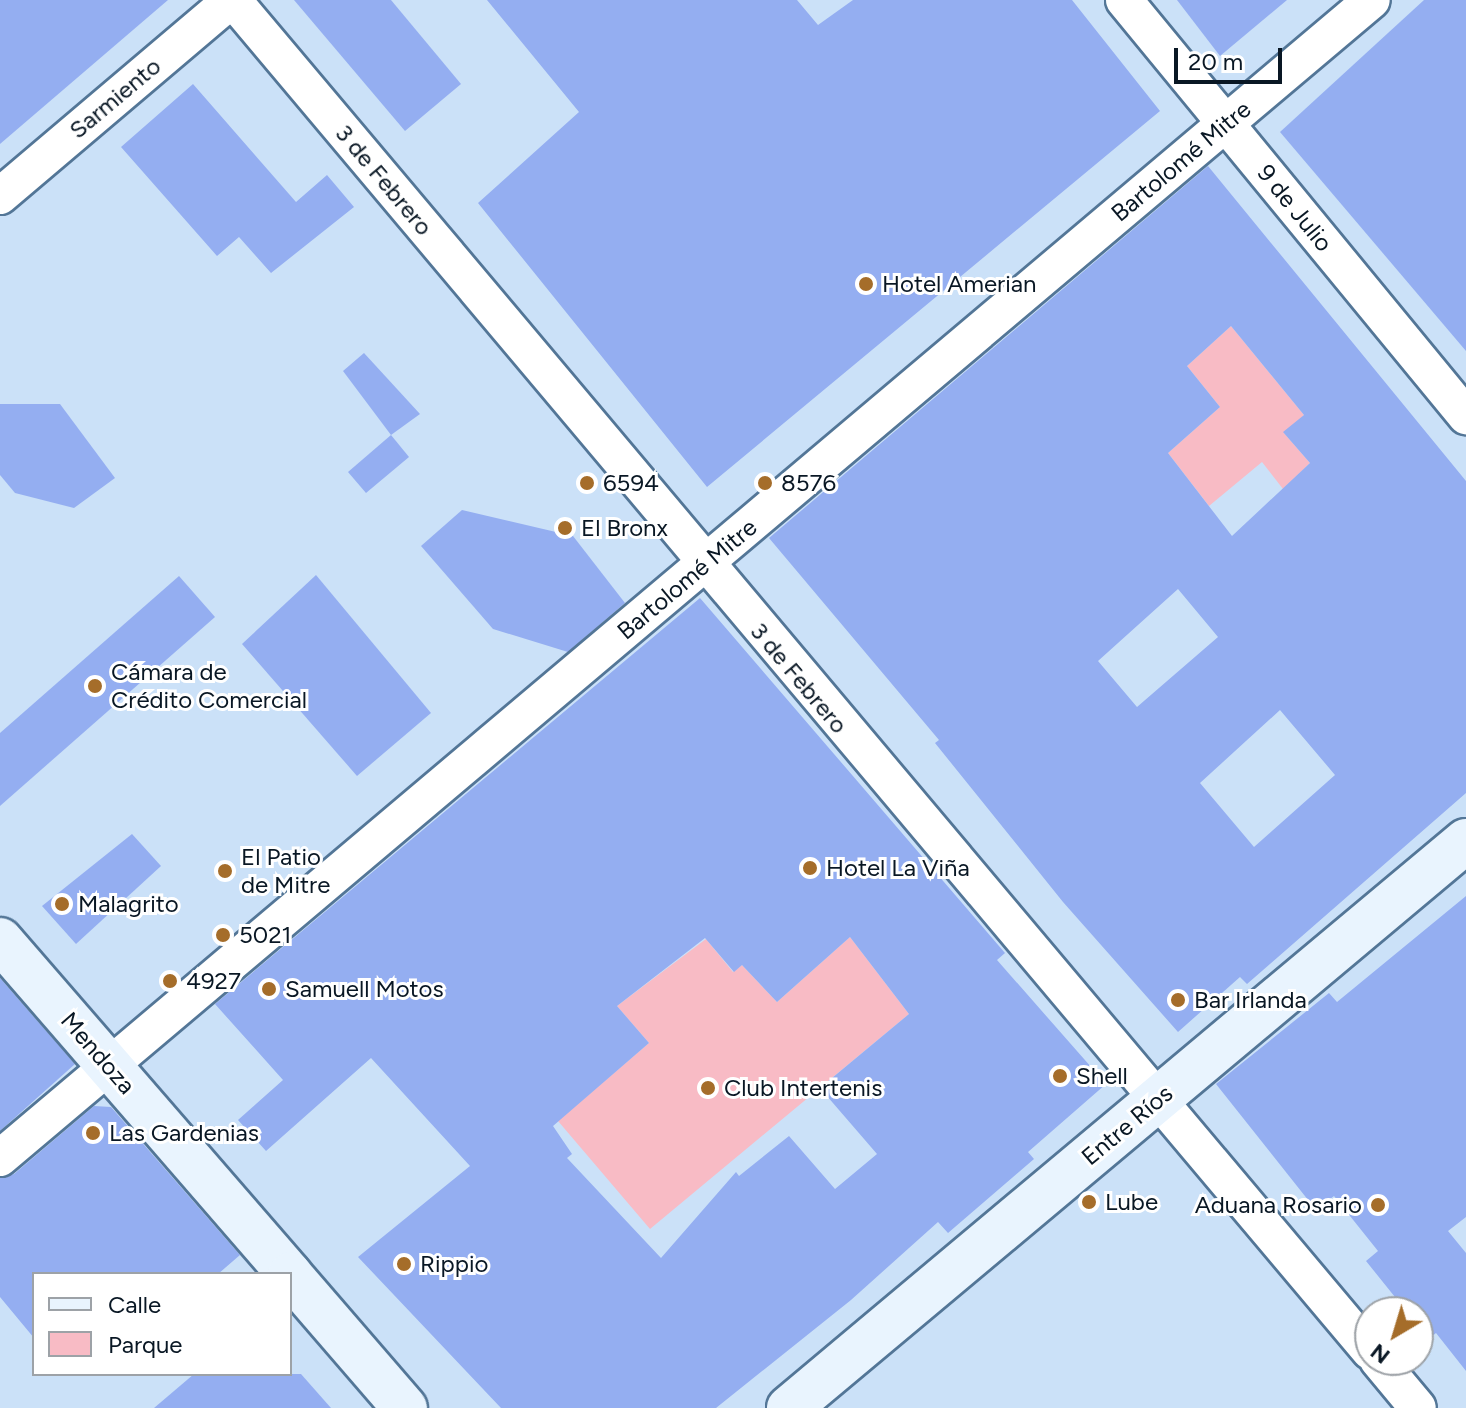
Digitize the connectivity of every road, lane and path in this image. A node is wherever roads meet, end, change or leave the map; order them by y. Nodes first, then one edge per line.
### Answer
1 (232, 0) edge
2 (1124, 0) edge
3 (1372, 0) edge
4 (1225, 124) junction
5 (0, 196) edge
6 (1466, 416) edge
7 (704, 565) junction
8 (1466, 841) edge
9 (0, 940) edge
10 (110, 1067) junction
11 (1157, 1100) junction
12 (0, 1158) edge
13 (288, 1272) edge
14 (292, 1276) edge
15 (1354, 1332) edge
16 (1391, 1376) edge
17 (405, 1408) edge
18 (789, 1408) edge
19 (1418, 1408) edge

1 - 5 street, Sarmiento
1 - 7 street, 3 de Febrero
2 - 4 street, 9 de Julio
3 - 4 street, Bartolomé Mitre
4 - 6 street, 9 de Julio
4 - 7 street, Bartolomé Mitre
7 - 10 street, Bartolomé Mitre
7 - 11 street, 3 de Febrero
8 - 11 main road, Entre Ríos
9 - 10 main road, Mendoza
10 - 12 street, Bartolomé Mitre
10 - 13 main road, Mendoza
11 - 15 street, 3 de Febrero
11 - 18 main road, Entre Ríos
14 - 17 main road, Mendoza
16 - 19 street

